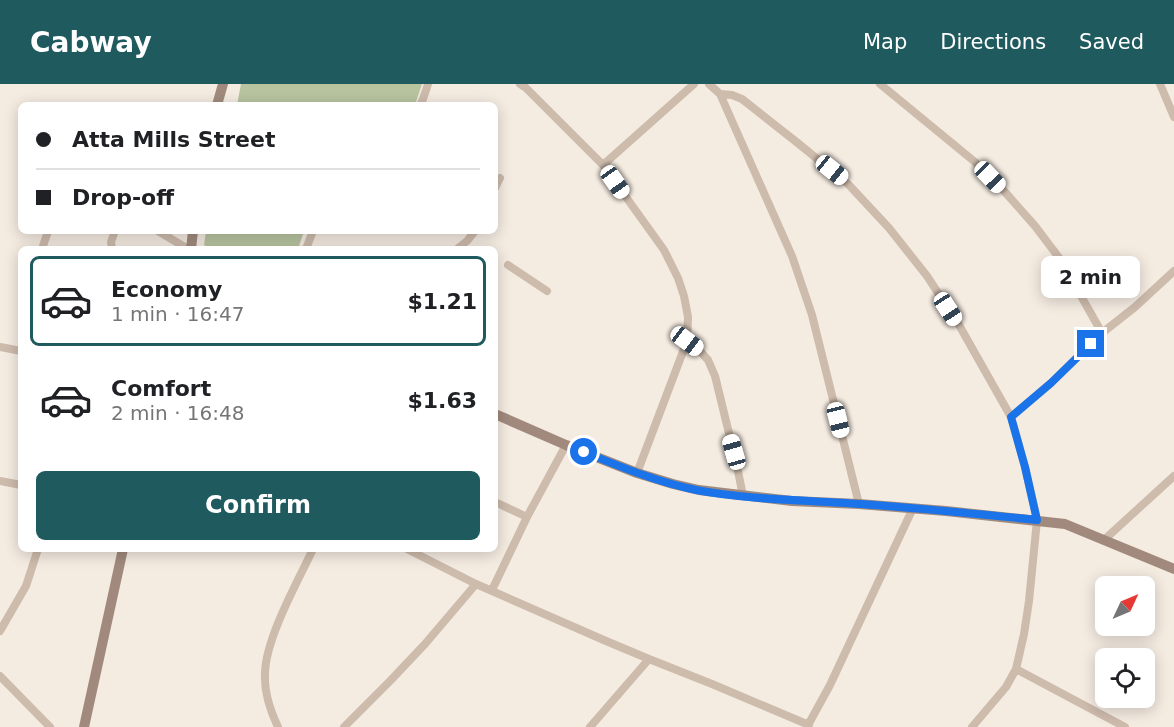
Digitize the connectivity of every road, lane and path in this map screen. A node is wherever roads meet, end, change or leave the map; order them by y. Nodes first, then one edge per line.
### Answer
1 (223, 84) edge
2 (428, 84) edge
3 (694, 84) edge
4 (709, 84) edge
5 (880, 84) edge
6 (1160, 84) edge
7 (525, 85) edge
8 (720, 94) junction
9 (219, 102) edge
10 (421, 102) edge
11 (1174, 117) edge
12 (603, 165) junction
13 (500, 178) dead end
14 (498, 182) edge
15 (163, 234) edge
16 (473, 234) edge
17 (185, 246) edge
18 (461, 246) edge
19 (508, 265) dead end
20 (1174, 271) edge
21 (547, 291) dead end
22 (1102, 333) junction
23 (687, 341) junction
24 (0, 347) edge
25 (18, 350) edge
26 (498, 415) edge
27 (1011, 417) junction
28 (566, 445) junction
29 (637, 473) junction
30 (1174, 476) edge
31 (0, 481) edge
32 (18, 484) edge
33 (743, 496) junction
34 (498, 503) edge
35 (859, 504) junction
36 (912, 508) junction
37 (527, 517) junction
38 (1037, 520) junction
39 (1105, 539) junction
40 (37, 552) edge
41 (122, 552) edge
42 (313, 552) edge
43 (413, 552) edge
44 (1174, 569) edge
45 (476, 584) junction
46 (492, 590) junction
47 (0, 631) edge
48 (649, 659) junction
49 (1016, 669) junction
50 (0, 676) edge
51 (808, 726) edge
52 (50, 727) edge
53 (84, 727) edge
54 (278, 727) edge
55 (344, 727) edge
56 (590, 727) edge
57 (972, 727) edge
58 (1125, 727) edge

1 - 9 main road
2 - 10 street
3 - 12 street
4 - 8 street
5 - 22 street
6 - 11 street
7 - 12 street
8 - 27 street
8 - 35 street
12 - 23 street
13 - 14 street
15 - 17 street
16 - 18 street
19 - 21 street
20 - 22 street
22 - 27 street
23 - 29 street
23 - 33 street
24 - 25 street
26 - 28 main road
27 - 38 street
28 - 29 main road
28 - 37 street
29 - 33 main road
30 - 39 street
31 - 32 street
33 - 35 main road
34 - 37 street
35 - 36 main road
36 - 38 main road
36 - 51 street
37 - 46 street
38 - 39 main road
38 - 49 street
39 - 44 main road
40 - 47 street
41 - 53 main road
42 - 54 street
43 - 45 street
45 - 46 street
45 - 55 street
46 - 48 street
48 - 51 street
48 - 56 street
49 - 57 street
49 - 58 street
50 - 52 street

